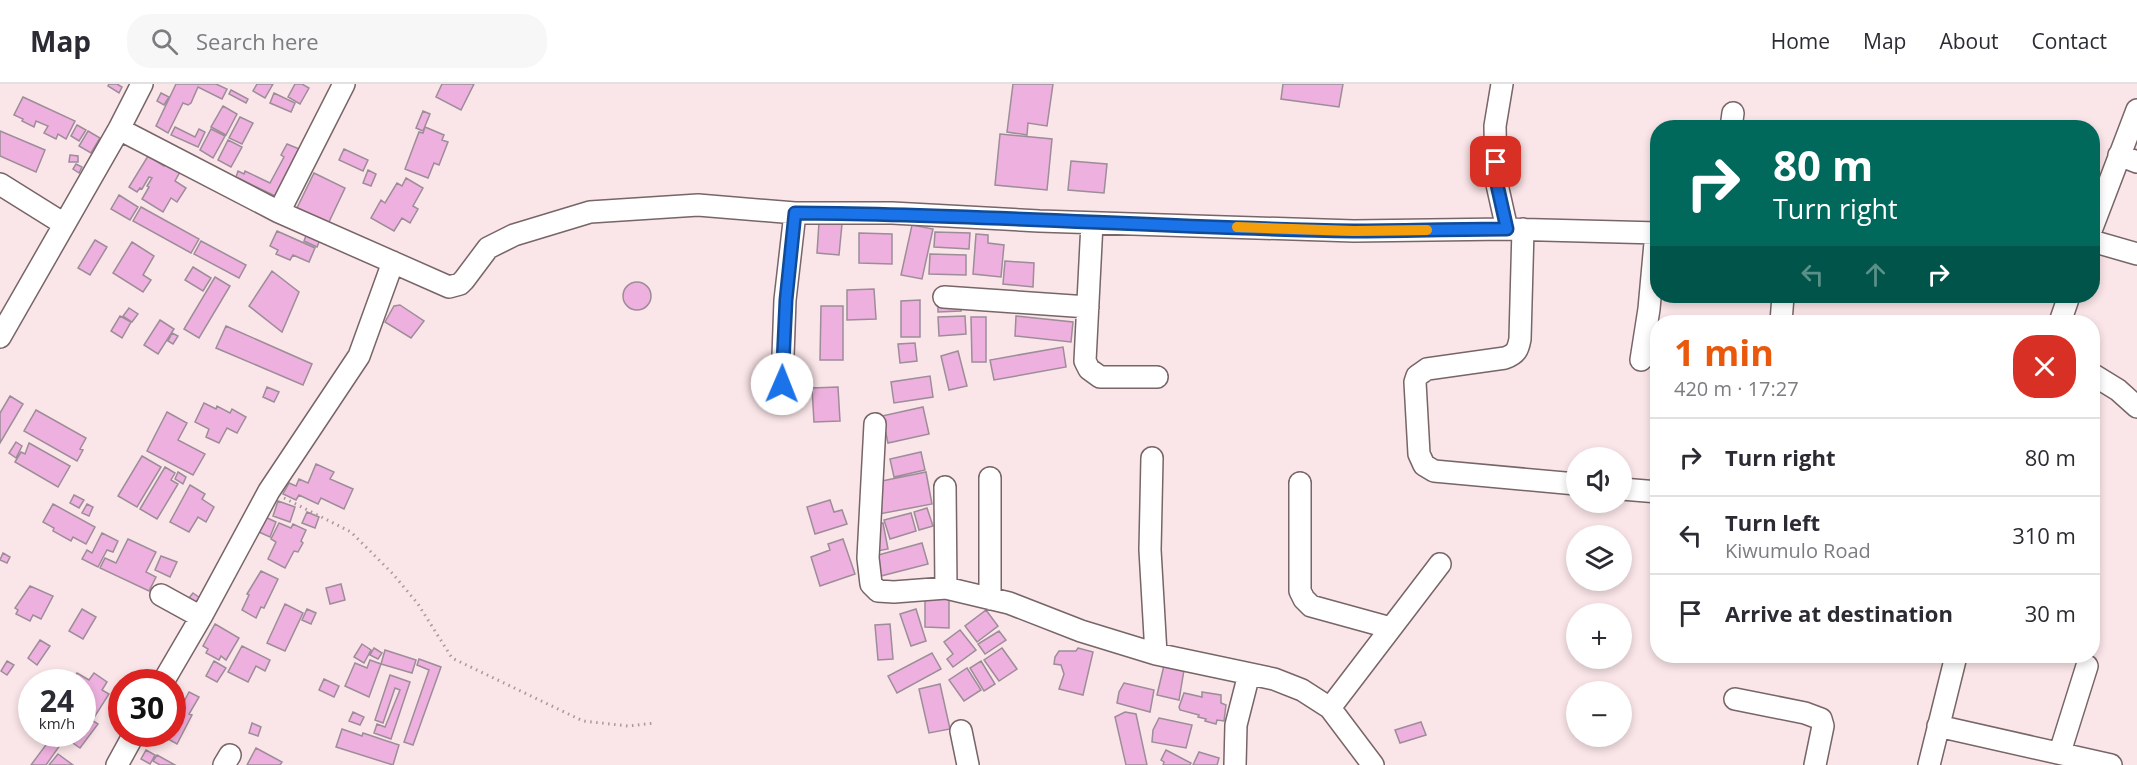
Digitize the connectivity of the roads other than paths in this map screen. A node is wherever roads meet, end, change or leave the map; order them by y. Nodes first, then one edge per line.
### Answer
1 (142, 84) edge
2 (344, 84) edge
3 (1502, 84) edge
4 (2137, 110) edge
5 (119, 129) junction
6 (2128, 158) edge
7 (0, 184) edge
8 (279, 212) junction
9 (2100, 212) edge
10 (795, 213) junction
11 (1092, 223) junction
12 (64, 225) junction
13 (1515, 229) junction
14 (1650, 232) edge
15 (2100, 243) edge
16 (2137, 254) edge
17 (393, 262) junction
18 (944, 297) dead end
19 (1650, 299) edge
20 (1088, 307) junction
21 (0, 337) edge
22 (1641, 360) dead end
23 (1157, 377) dead end
24 (2100, 379) edge
25 (782, 384) dead end
26 (2137, 407) edge
27 (875, 424) dead end
28 (1152, 458) dead end
29 (990, 478) dead end
30 (1300, 483) dead end
31 (1566, 483) edge
32 (945, 487) dead end
33 (1632, 490) edge
34 (1650, 491) edge
35 (1440, 564) dead end
36 (946, 588) junction
37 (161, 595) dead end
38 (990, 598) junction
39 (201, 617) junction
40 (1391, 628) junction
41 (1156, 654) junction
42 (1954, 663) edge
43 (2087, 666) dead end
44 (171, 669) edge
45 (1249, 675) junction
46 (1735, 699) dead end
47 (1330, 708) junction
48 (1938, 726) junction
49 (961, 731) dead end
50 (127, 747) edge
51 (2055, 756) edge
52 (117, 765) edge
53 (968, 765) edge
54 (1235, 765) edge
55 (1373, 765) edge
56 (1815, 765) edge
57 (1929, 765) edge
58 (2111, 765) edge

1 - 5 street
2 - 8 street
3 - 13 street
4 - 6 street
5 - 8 street
5 - 12 street
6 - 9 street
7 - 12 street
8 - 17 street
10 - 11 street
10 - 17 street
10 - 25 street
11 - 13 street
11 - 20 street
12 - 21 street
13 - 14 street
13 - 31 street
15 - 16 street
17 - 39 street
18 - 20 street
19 - 22 street
20 - 23 street
24 - 26 street
27 - 36 street
28 - 41 street
29 - 38 street
30 - 40 street
32 - 36 street
33 - 34 street
35 - 40 street
36 - 38 street
37 - 39 street
38 - 41 street
39 - 44 street
40 - 47 street
41 - 45 street
42 - 48 street
43 - 51 street
45 - 47 street
45 - 54 street
46 - 56 street
47 - 55 street
48 - 51 street
48 - 57 street
49 - 53 street
50 - 52 street
51 - 58 street

